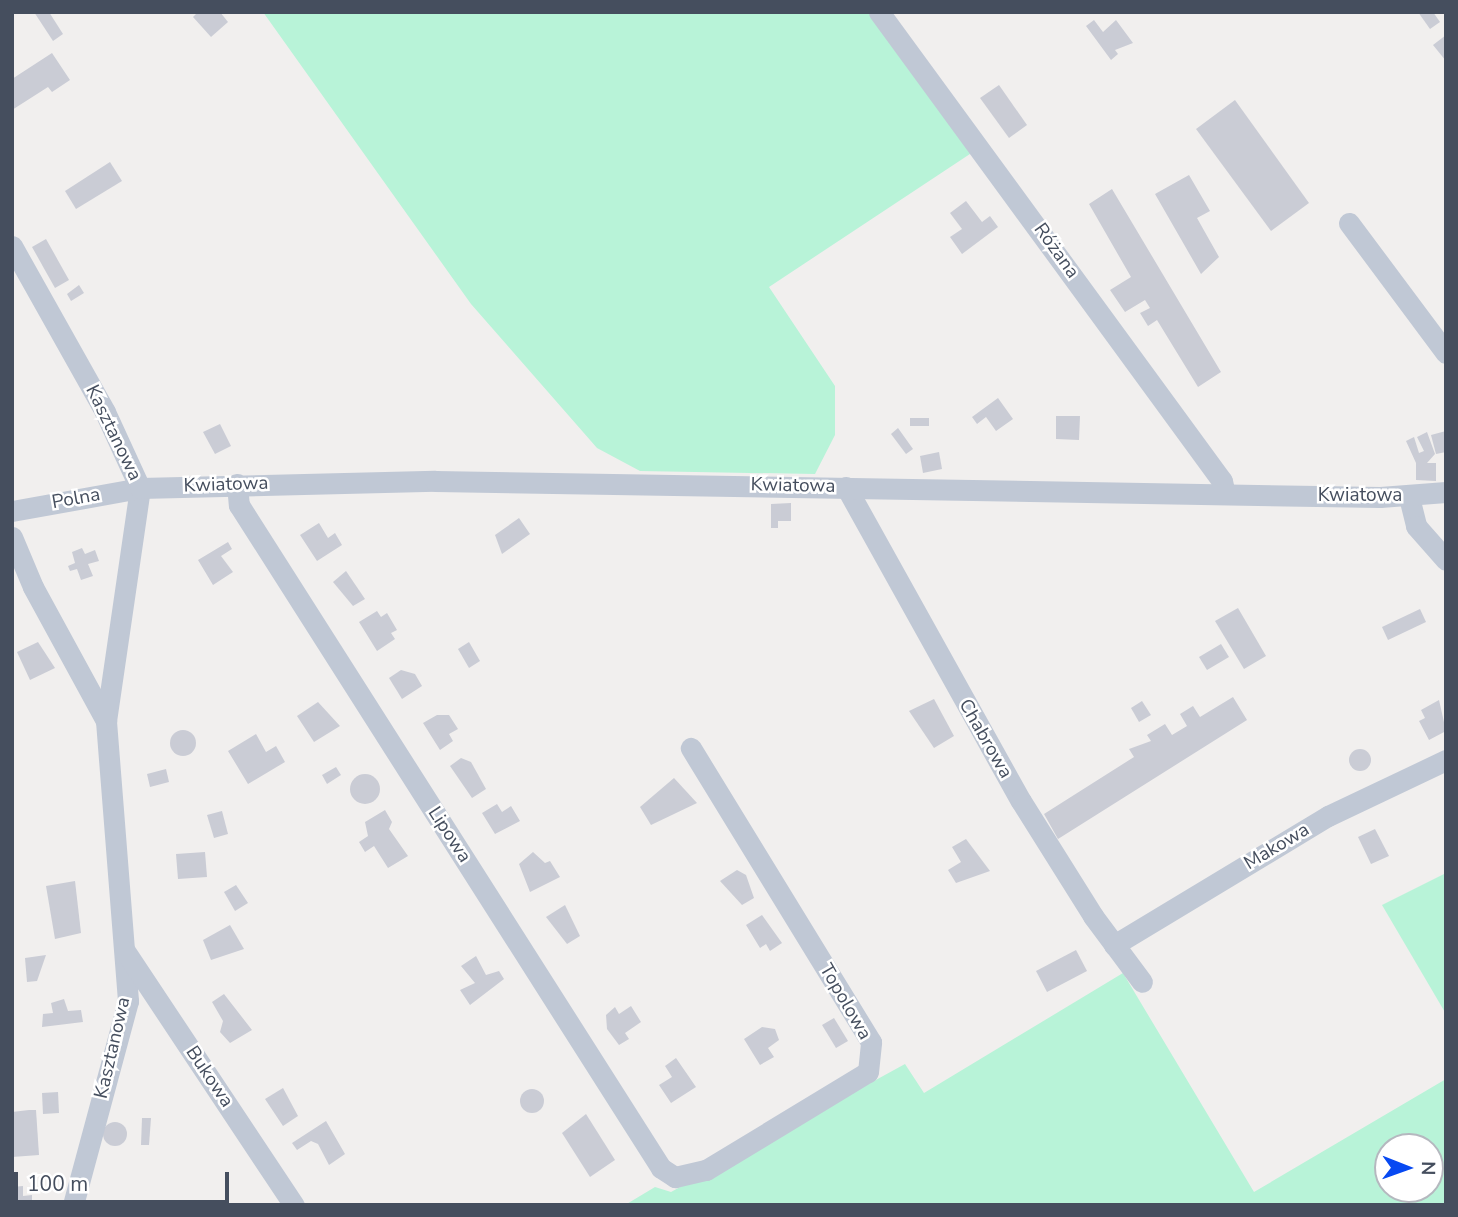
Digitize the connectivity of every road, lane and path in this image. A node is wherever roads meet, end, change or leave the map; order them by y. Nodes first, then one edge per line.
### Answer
1 (879, 12) edge
2 (1349, 223) dead end
3 (12, 246) edge
4 (1446, 353) edge
5 (237, 484) junction
6 (846, 487) junction
7 (140, 488) junction
8 (1446, 492) edge
9 (1225, 494) junction
10 (1409, 497) junction
11 (12, 511) edge
12 (12, 537) edge
13 (1446, 560) edge
14 (106, 721) junction
15 (691, 748) dead end
16 (1446, 760) edge
17 (1114, 944) junction
18 (124, 949) junction
19 (1142, 982) dead end
20 (675, 1177) joint
21 (73, 1205) edge
22 (294, 1205) edge

1 - 9 street, Różana
2 - 4 street
3 - 7 street, Kasztanowa
5 - 6 street, Kwiatowa
5 - 7 street, Kwiatowa
5 - 20 street, Lipowa
6 - 9 street, Kwiatowa
6 - 17 street, Chabrowa
7 - 11 street, Polna
7 - 14 street, Kasztanowa
8 - 10 street, Kwiatowa
9 - 10 street, Kwiatowa
10 - 13 street
12 - 14 street, Kasztanowa
14 - 18 street, Kasztanowa
15 - 20 street, Topolowa
16 - 17 street, Makowa
17 - 19 street, Chabrowa
18 - 21 street, Kasztanowa
18 - 22 street, Bukowa

